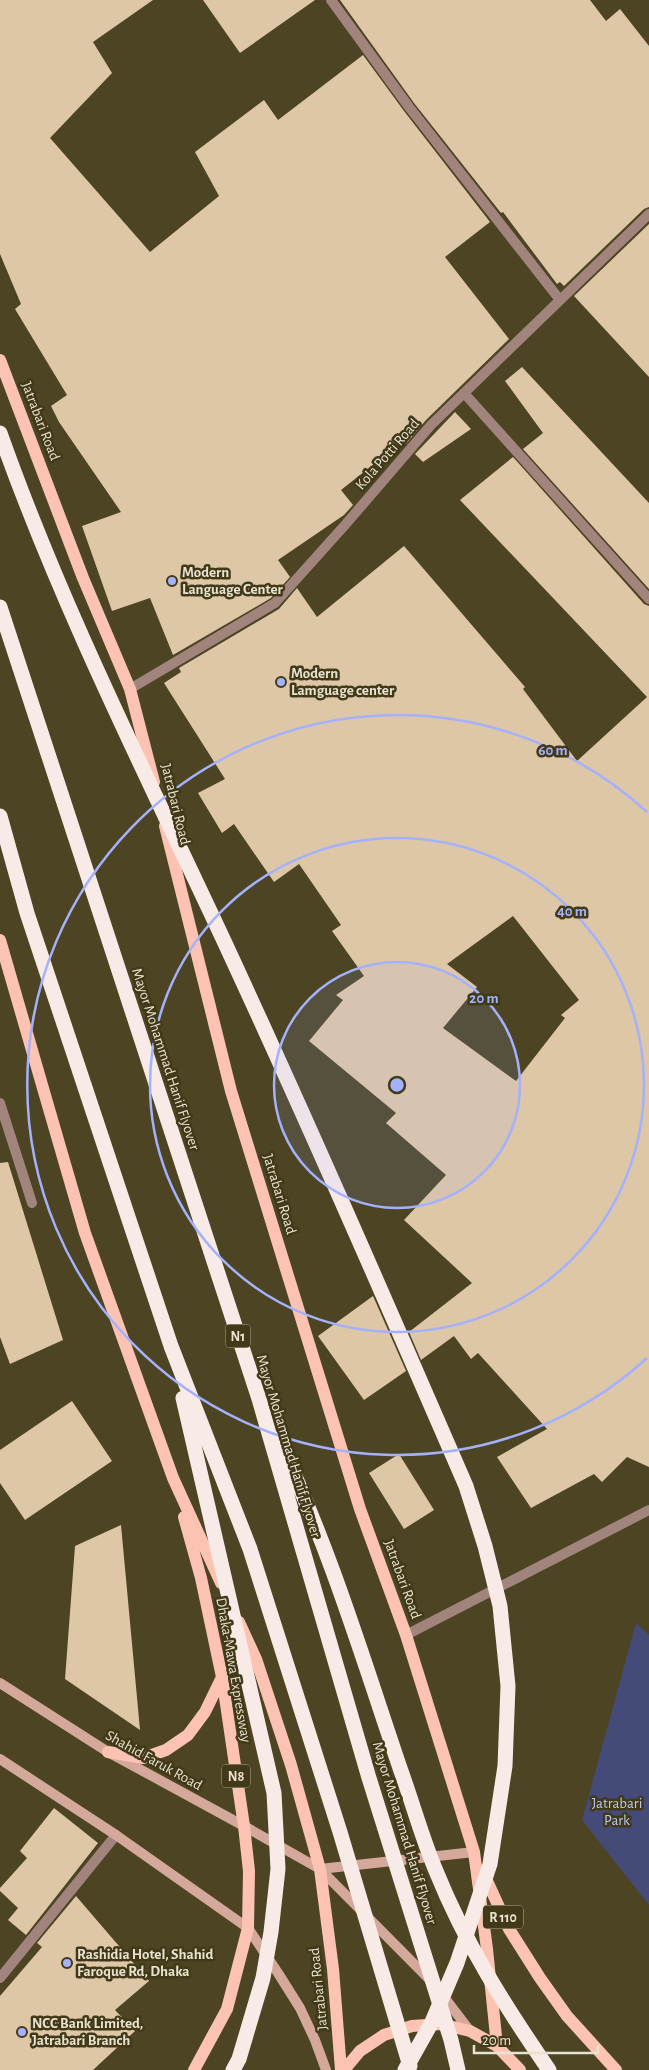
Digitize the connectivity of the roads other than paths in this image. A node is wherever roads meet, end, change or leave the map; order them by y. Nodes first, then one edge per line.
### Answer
1 (331, 0) edge
2 (649, 214) edge
3 (560, 300) junction
4 (0, 360) edge
5 (464, 393) junction
6 (0, 433) edge
7 (649, 599) edge
8 (0, 607) edge
9 (130, 688) junction
10 (0, 816) edge
11 (0, 838) edge
12 (27, 913) junction
13 (0, 940) edge
14 (0, 1103) edge
15 (32, 1202) dead end
16 (171, 1346) junction
17 (259, 1399) junction
18 (173, 1478) junction
19 (649, 1510) edge
20 (406, 1635) junction
21 (222, 1677) junction
22 (0, 1683) edge
23 (108, 1752) junction
24 (0, 1759) edge
25 (244, 1826) junction
26 (116, 1835) junction
27 (474, 1852) junction
28 (320, 1869) junction
29 (248, 1928) junction
30 (0, 1978) edge
31 (470, 2031) junction
32 (497, 2046) junction
33 (194, 2070) edge
34 (233, 2070) edge
35 (326, 2070) edge
36 (343, 2070) edge
37 (405, 2070) edge
38 (411, 2070) edge
39 (458, 2070) edge
40 (520, 2070) edge
41 (549, 2070) edge
42 (616, 2070) edge

1 - 3 street
2 - 3 street, Kola Potti Road
3 - 5 street, Kola Potti Road
4 - 9 main road, Jatrabari Road
5 - 7 street
5 - 9 street, Kola Potti Road
6 - 37 highway
8 - 17 highway, Mayor Mohammad Hanif Flyover / N1
9 - 20 main road, Jatrabari Road
10 - 12 highway
11 - 12 highway
12 - 16 highway
13 - 18 main road, Jatrabari Road
14 - 15 street
16 - 34 highway
16 - 38 highway
17 - 39 highway, Mayor Mohammad Hanif Flyover / N1
17 - 41 highway
18 - 21 main road, Dhaka-Mawa Expressway / N8
18 - 28 main road, Jatrabari Road
19 - 20 street
20 - 27 main road, Jatrabari Road
21 - 23 main road
21 - 25 main road, Dhaka-Mawa Expressway / N8
22 - 23 main road, Shahid Faruk Road
23 - 25 main road, Shahid Faruk Road
24 - 26 main road
25 - 28 main road, Shahid Faruk Road
25 - 29 main road, Dhaka-Mawa Expressway / N8
26 - 29 main road
26 - 30 street
27 - 28 main road
27 - 32 main road, Jatrabari Road
27 - 42 main road, R 110
28 - 31 main road, Shahid Faruk Road
28 - 36 main road, Jatrabari Road
29 - 33 main road, Dhaka-Mawa Expressway / N8
29 - 35 main road
31 - 32 main road
31 - 36 main road
32 - 40 main road

